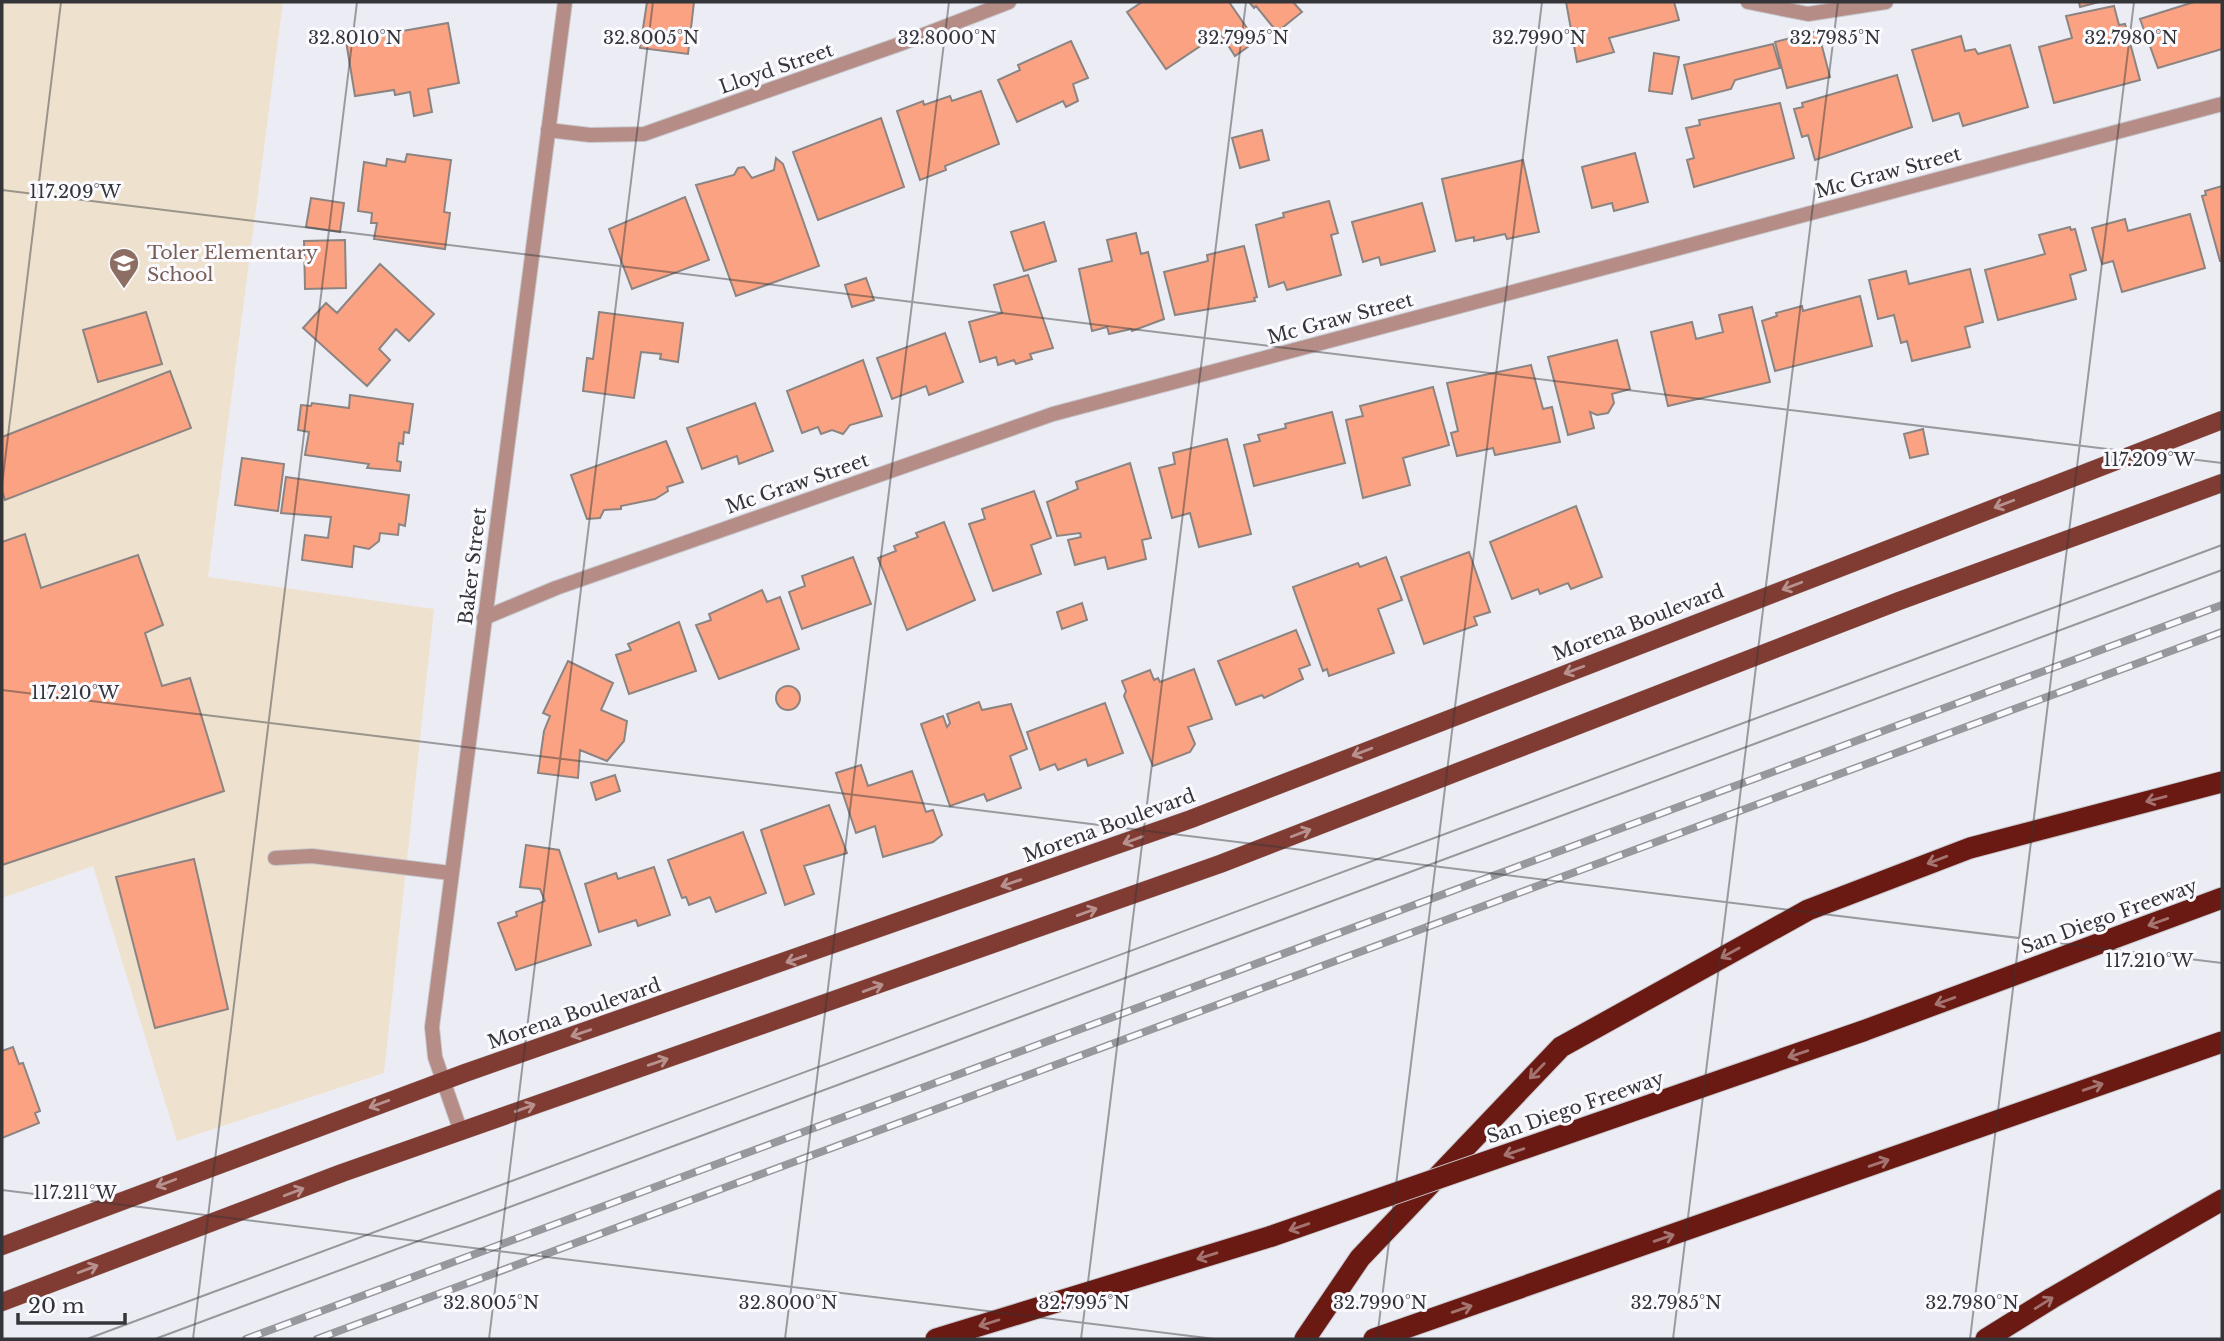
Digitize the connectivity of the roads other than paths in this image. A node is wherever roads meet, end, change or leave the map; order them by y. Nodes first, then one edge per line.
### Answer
1 (565, 2) edge
2 (1009, 2) edge
3 (1748, 2) edge
4 (1886, 2) edge
5 (2222, 104) edge
6 (548, 130) junction
7 (2222, 420) edge
8 (2222, 483) edge
9 (484, 618) junction
10 (2222, 782) edge
11 (275, 858) dead end
12 (450, 873) junction
13 (2222, 898) edge
14 (2222, 1042) edge
15 (443, 1081) junction
16 (461, 1132) junction
17 (2222, 1200) edge
18 (2, 1246) edge
19 (2, 1302) edge
20 (936, 1339) edge
21 (1305, 1339) edge
22 (1374, 1339) edge
23 (1986, 1339) edge

1 - 6 street, Baker Street
2 - 6 street, Lloyd Street
3 - 4 street
5 - 9 street, Mc Graw Street
6 - 9 street, Baker Street
7 -> 15 main road, Morena Boulevard
16 -> 8 main road
9 - 12 street, Baker Street
10 -> 21 highway
11 - 12 street
12 - 15 street, Baker Street
13 -> 20 highway, San Diego Freeway, bridge
22 -> 14 highway
15 - 16 street, Baker Street
15 -> 18 main road, Morena Boulevard
19 -> 16 main road
23 -> 17 highway

